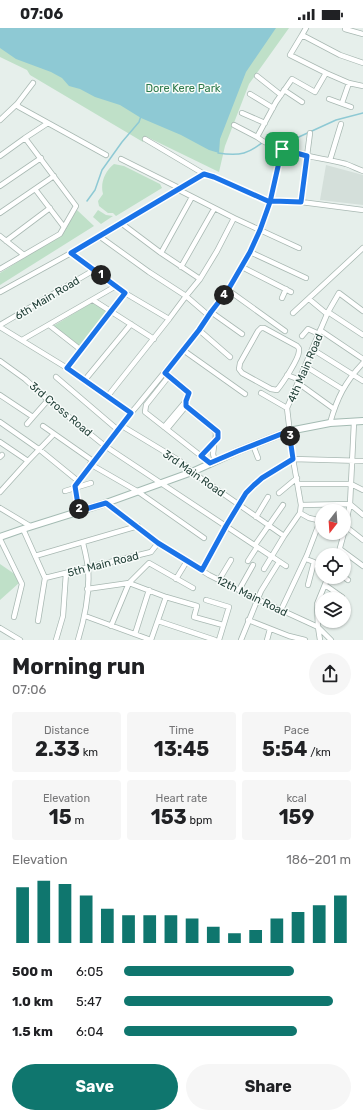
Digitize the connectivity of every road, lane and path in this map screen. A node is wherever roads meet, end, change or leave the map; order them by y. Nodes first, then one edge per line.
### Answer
1 (306, 28) edge
2 (345, 28) edge
3 (363, 34) edge
4 (302, 35) junction
5 (363, 63) edge
6 (326, 73) junction
7 (257, 76) dead end
8 (33, 83) dead end
9 (349, 83) junction
10 (363, 86) edge
11 (283, 92) junction
12 (250, 94) dead end
13 (329, 99) dead end
14 (302, 102) dead end
15 (342, 103) junction
16 (17, 104) junction
17 (352, 107) dead end
18 (273, 108) junction
19 (242, 113) dead end
20 (0, 120) edge
21 (48, 123) junction
22 (265, 124) junction
23 (341, 124) dead end
24 (234, 125) dead end
25 (310, 133) dead end
26 (257, 137) junction
27 (25, 138) junction
28 (145, 139) dead end
29 (282, 149) junction
30 (106, 155) dead end
31 (0, 156) edge
32 (307, 156) junction
33 (41, 158) junction
34 (121, 158) dead end
35 (330, 160) junction
36 (363, 171) edge
37 (204, 174) junction
38 (54, 176) junction
39 (0, 186) edge
40 (35, 189) junction
41 (180, 189) junction
42 (192, 197) junction
43 (270, 202) junction
44 (301, 202) junction
45 (50, 208) junction
46 (214, 209) junction
47 (363, 210) edge
48 (0, 213) edge
49 (234, 218) junction
50 (121, 223) junction
51 (64, 226) junction
52 (260, 230) junction
53 (0, 236) edge
54 (99, 236) junction
55 (6, 241) junction
56 (299, 248) dead end
57 (363, 248) edge
58 (250, 252) junction
59 (71, 253) junction
60 (161, 253) junction
61 (24, 255) junction
62 (1, 267) edge
63 (181, 267) junction
64 (242, 267) junction
65 (94, 270) junction
66 (306, 278) dead end
67 (200, 279) junction
68 (116, 286) junction
69 (228, 290) junction
70 (0, 292) edge
71 (125, 293) junction
72 (186, 296) junction
73 (282, 298) dead end
74 (309, 299) junction
75 (93, 300) junction
76 (111, 311) junction
77 (363, 311) edge
78 (293, 312) dead end
79 (209, 313) junction
80 (328, 313) junction
81 (169, 319) junction
82 (131, 324) junction
83 (48, 325) junction
84 (0, 326) edge
85 (199, 330) junction
86 (285, 331) dead end
87 (319, 332) junction
88 (242, 334) dead end
89 (302, 336) dead end
90 (363, 336) edge
91 (154, 339) junction
92 (22, 340) junction
93 (312, 349) junction
94 (81, 350) junction
95 (184, 350) junction
96 (230, 357) dead end
97 (363, 359) edge
98 (0, 361) edge
99 (363, 363) edge
100 (305, 366) junction
101 (67, 368) junction
102 (292, 368) junction
103 (303, 372) junction
104 (165, 373) junction
105 (352, 374) junction
106 (287, 375) junction
107 (56, 376) dead end
108 (169, 376) junction
109 (84, 381) junction
110 (299, 381) junction
111 (363, 381) edge
112 (342, 389) junction
113 (261, 393) dead end
114 (245, 394) dead end
115 (0, 395) edge
116 (107, 397) junction
117 (48, 400) junction
118 (186, 403) junction
119 (288, 408) junction
120 (334, 409) junction
121 (131, 413) junction
122 (33, 417) junction
123 (363, 421) edge
124 (0, 422) edge
125 (330, 422) junction
126 (354, 422) junction
127 (27, 424) dead end
128 (43, 426) dead end
129 (120, 428) junction
130 (166, 428) junction
131 (289, 431) junction
132 (54, 434) junction
133 (0, 442) edge
134 (252, 445) junction
135 (105, 446) junction
136 (214, 446) tunnel mouth
137 (40, 450) junction
138 (201, 456) junction
139 (258, 458) dead end
140 (293, 459) junction
141 (28, 461) junction
142 (352, 461) junction
143 (363, 461) edge
144 (213, 462) junction
145 (92, 463) junction
146 (192, 472) junction
147 (297, 478) junction
148 (78, 481) junction
149 (91, 483) dead end
150 (162, 483) junction
151 (298, 484) junction
152 (351, 484) junction
153 (76, 488) junction
154 (363, 490) edge
155 (65, 491) dead end
156 (137, 491) junction
157 (0, 492) edge
158 (278, 492) dead end
159 (268, 497) dead end
160 (106, 503) junction
161 (301, 504) junction
162 (315, 504) edge
163 (350, 504) edge
164 (239, 505) junction
165 (283, 505) dead end
166 (351, 505) edge
167 (0, 508) edge
168 (79, 511) junction
169 (300, 513) junction
170 (363, 515) edge
171 (256, 517) junction
172 (315, 520) edge
173 (268, 525) junction
174 (30, 526) junction
175 (138, 526) junction
176 (226, 526) junction
177 (23, 529) junction
178 (351, 530) edge
179 (284, 536) junction
180 (315, 536) edge
181 (0, 538) edge
182 (204, 538) dead end
183 (363, 540) edge
184 (83, 543) junction
185 (158, 543) junction
186 (256, 546) junction
187 (35, 556) junction
188 (272, 557) junction
189 (351, 557) edge
190 (306, 558) junction
191 (231, 560) dead end
192 (187, 561) junction
193 (248, 561) dead end
194 (279, 562) junction
195 (253, 565) dead end
196 (286, 566) dead end
197 (363, 566) edge
198 (88, 568) junction
199 (264, 569) dead end
200 (202, 570) junction
201 (66, 573) junction
202 (45, 578) junction
203 (176, 578) junction
204 (220, 580) junction
205 (129, 583) junction
206 (308, 585) dead end
207 (325, 585) joint
208 (193, 588) dead end
209 (87, 589) junction
210 (149, 590) junction
211 (239, 590) junction
212 (322, 592) edge
213 (335, 592) edge
214 (166, 597) junction
215 (257, 599) junction
216 (206, 600) dead end
217 (281, 610) junction
218 (85, 616) junction
219 (14, 617) dead end
220 (38, 620) dead end
221 (158, 620) junction
222 (248, 620) junction
223 (223, 625) junction
224 (111, 626) junction
225 (315, 626) edge
226 (0, 628) edge
227 (318, 628) edge
228 (319, 628) edge
229 (270, 630) junction
230 (135, 634) junction
231 (289, 638) edge
232 (20, 640) edge
233 (56, 640) edge
234 (79, 640) edge
235 (151, 640) edge
236 (214, 640) edge
237 (219, 640) edge
238 (241, 640) edge
239 (267, 640) edge
240 (305, 640) edge
241 (320, 640) edge
242 (331, 640) edge

1 - 4 street
2 - 3 street
4 - 5 street
4 - 6 street
6 - 9 street
6 - 11 street
7 - 11 street
8 - 16 street
9 - 10 street
9 - 15 street
11 - 14 street
11 - 18 street
12 - 18 street
13 - 15 street
15 - 17 street
16 - 20 street
16 - 21 street
18 - 22 street
19 - 22 street
21 - 27 street
21 - 30 street
22 - 26 street
23 - 35 street
24 - 26 street
25 - 32 street
26 - 29 street
27 - 31 street
27 - 33 street
28 - 37 street
29 - 32 street
29 - 43 street
32 - 35 street
32 - 44 street
33 - 38 street
33 - 39 street
34 - 41 street
35 - 36 street
37 - 41 street
37 - 43 street
38 - 40 street
38 - 51 street
40 - 45 street
40 - 48 street
41 - 42 street
41 - 50 street
42 - 46 street
42 - 60 street
43 - 44 street
43 - 52 street
44 - 47 street
45 - 51 street
45 - 55 street
46 - 49 street
46 - 63 street
49 - 52 street
49 - 67 street
50 - 54 street
50 - 60 street
51 - 61 street
52 - 56 street
52 - 58 street
53 - 55 street
54 - 59 street
54 - 72 street
55 - 61 street
57 - 74 street
58 - 64 street
58 - 66 street
59 - 65 street
59 - 70 street
60 - 63 street
61 - 62 street
63 - 67 street
64 - 69 street
64 - 73 street
65 - 68 street
65 - 84 street, 6th Main Road
67 - 72 street
68 - 71 street
68 - 75 street
69 - 79 street
69 - 86 street
71 - 76 street
71 - 81 street
72 - 79 street
72 - 81 street
74 - 78 street
74 - 80 street
75 - 76 street
75 - 83 street
76 - 82 street
76 - 94 street
77 - 80 street, 4th Main Road
79 - 85 street
79 - 88 street
80 - 87 street, 4th Main Road
80 - 90 street
81 - 91 street
82 - 91 street
82 - 109 street
83 - 92 street
83 - 94 street
84 - 92 street
85 - 95 street
85 - 96 street
87 - 89 street
87 - 93 street, 4th Main Road
87 - 97 street
91 - 116 street
92 - 101 street
93 - 100 street, 4th Main Road
93 - 105 street
94 - 101 street
95 - 104 street
95 - 114 street
98 - 117 street, 3rd Cross Road
99 - 105 street
100 - 103 street, 4th Main Road
100 - 112 street
101 - 109 street
102 - 103 street
102 - 106 street
102 - 106 street
103 - 110 street, 4th Main Road
104 - 108 street
104 - 121 street
105 - 111 street
105 - 112 street
106 - 110 street
107 - 129 street, 3rd Main Road
108 - 118 street
108 - 130 street
109 - 116 street
110 - 119 street, 4th Main Road
110 - 120 street
112 - 120 street
113 - 119 street
115 - 122 street
116 - 121 street
117 - 122 street
117 - 135 street, 3rd Cross Road
118 - 130 street
118 - 138 street
119 - 131 street, 4th Main Road
120 - 125 street
121 - 129 street
122 - 127 street
123 - 126 main road
124 - 137 street
125 - 126 main road
125 - 131 main road
126 - 142 street
128 - 132 street
129 - 135 street
129 - 146 street, 3rd Main Road
130 - 138 street
131 - 134 main road
131 - 140 street, 4th Main Road
132 - 137 street
132 - 145 street
133 - 141 street
134 - 139 street
134 - 144 main road
135 - 145 street
135 - 150 street, 3rd Cross Road
136 - 144 street
137 - 141 street
137 - 148 street
138 - 144 street
140 - 142 street
140 - 147 street, 4th Main Road
140 - 164 street
141 - 157 street
142 - 143 street
142 - 152 street
144 - 146 main road
145 - 148 street
145 - 156 street
146 - 150 main road
146 - 164 street, 3rd Main Road
147 - 151 street, 4th Main Road
147 - 158 street
148 - 153 street
149 - 153 street
150 - 156 main road
150 - 176 street
151 - 152 street
151 - 161 street, 4th Main Road
152 - 154 street
152 - 163 street
153 - 155 street
153 - 168 street
156 - 160 main road
156 - 182 street
159 - 171 street
160 - 168 main road
160 - 175 street, 12th Main Road
161 - 162 street
161 - 169 street, 4th Main Road
164 - 171 street, 3rd Main Road
164 - 176 street
165 - 173 street
166 - 170 street
167 - 174 street
168 - 174 main road
169 - 172 street
169 - 179 street, 4th Main Road
171 - 173 street, 3rd Main Road
173 - 179 street, 3rd Main Road
173 - 186 street
174 - 177 main road
175 - 184 street
175 - 185 street, 12th Main Road
176 - 186 street
176 - 200 street
177 - 181 main road
177 - 187 street
178 - 183 street
179 - 188 street, 4th Main Road
180 - 190 street
181 - 219 street
184 - 187 street
184 - 198 street
185 - 192 street, 12th Main Road
185 - 198 street, 5th Main Road
186 - 188 street
186 - 193 street
187 - 202 street
188 - 194 street
188 - 199 street, 4th Main Road
189 - 197 street
190 - 206 street
190 - 217 street
191 - 204 street
192 - 200 street, 12th Main Road
192 - 203 street
194 - 196 street
194 - 215 street
195 - 211 street
198 - 201 street, 5th Main Road
198 - 209 street
200 - 204 street, 12th Main Road
201 - 202 street, 5th Main Road
201 - 233 street
202 - 220 street
203 - 205 street
203 - 208 street
204 - 211 street, 12th Main Road
205 - 209 street
205 - 210 street
205 - 224 street
207 - 212 street
207 - 213 street
209 - 218 street
210 - 214 street
210 - 230 street
211 - 215 street, 12th Main Road
214 - 221 street
214 - 223 street
215 - 217 street, 12th Main Road
215 - 222 street
216 - 223 street
217 - 225 street, 12th Main Road
218 - 224 street
218 - 234 street
221 - 235 street
221 - 236 street
222 - 229 street
222 - 238 street
223 - 237 street
224 - 230 street
226 - 232 street
227 - 241 street
228 - 242 street
229 - 231 street
229 - 239 street
230 - 235 street
231 - 240 street

